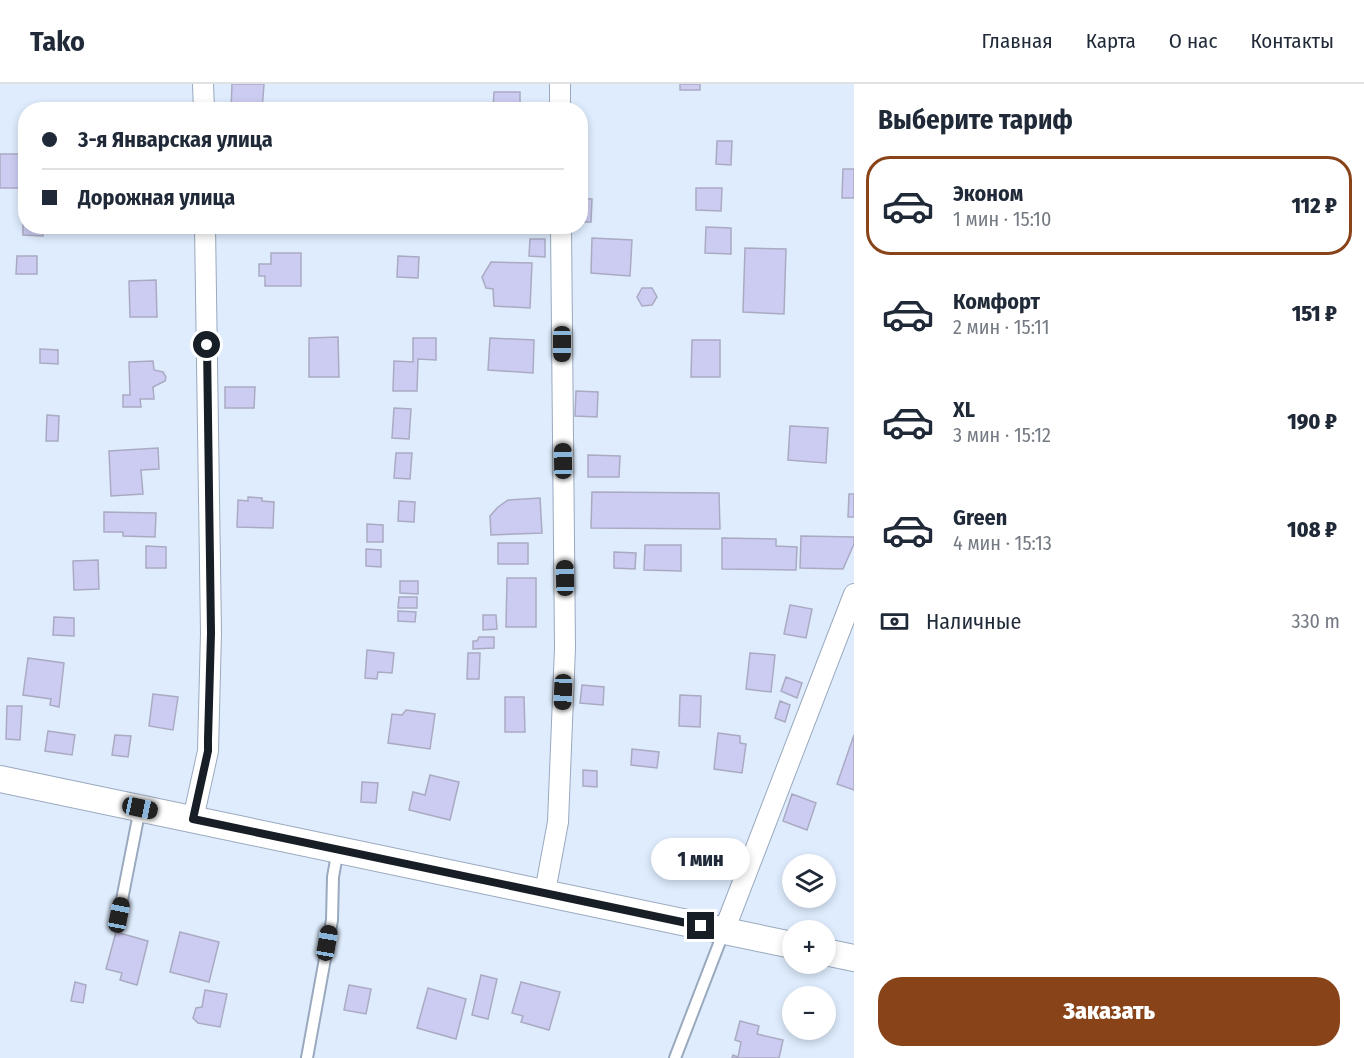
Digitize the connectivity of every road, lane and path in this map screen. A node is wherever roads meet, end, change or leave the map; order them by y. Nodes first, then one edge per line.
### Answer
1 (203, 84) edge
2 (560, 84) edge
3 (204, 102) edge
4 (560, 102) edge
5 (205, 234) edge
6 (561, 234) edge
7 (854, 594) edge
8 (0, 779) edge
9 (140, 808) junction
10 (193, 819) junction
11 (338, 849) junction
12 (544, 892) junction
13 (119, 915) dead end
14 (724, 931) junction
15 (782, 943) edge
16 (836, 954) edge
17 (854, 958) edge
18 (307, 1058) edge
19 (675, 1058) edge

1 - 3 street
2 - 4 street
5 - 10 street
6 - 12 street
7 - 14 street
8 - 9 street
9 - 10 street
9 - 13 lane
10 - 11 street
11 - 12 street
11 - 18 lane
12 - 14 street
14 - 15 street
14 - 19 lane
16 - 17 street

